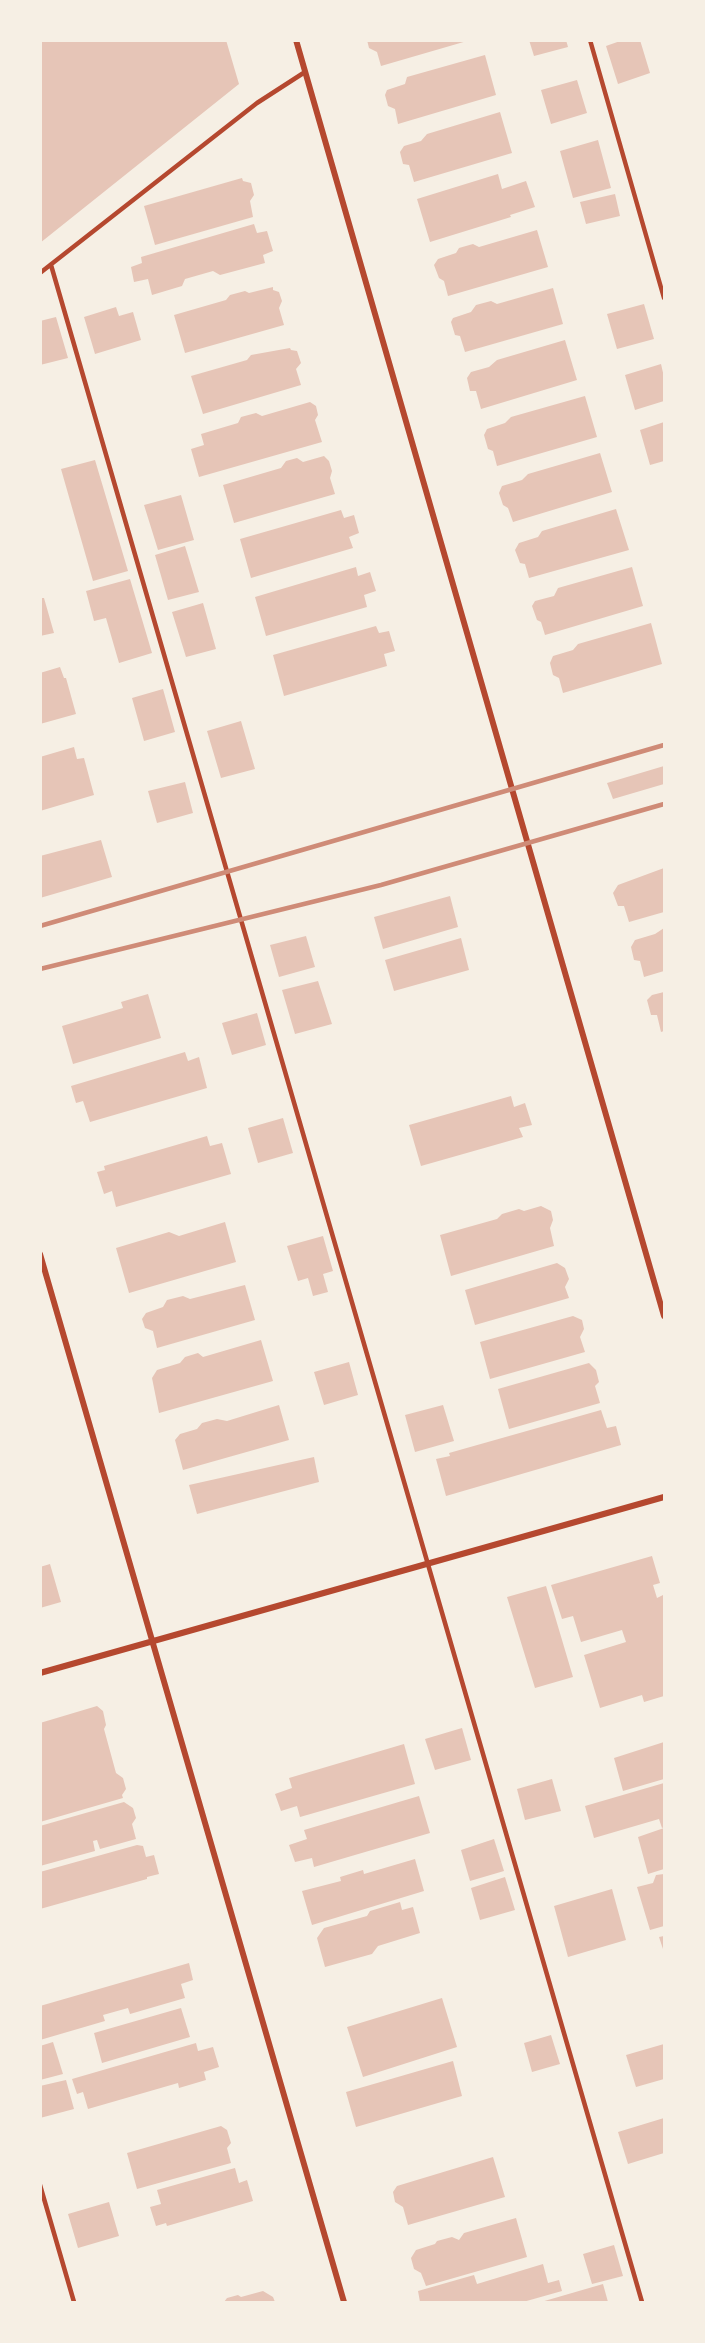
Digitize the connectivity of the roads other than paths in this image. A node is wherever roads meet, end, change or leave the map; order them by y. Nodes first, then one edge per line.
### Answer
1 (296, 40) edge
2 (590, 40) edge
3 (305, 72) junction
4 (51, 265) junction
5 (40, 273) edge
6 (664, 298) edge
7 (40, 1254) edge
8 (664, 1316) edge
9 (664, 1497) edge
10 (427, 1564) junction
11 (153, 1641) junction
12 (40, 1672) edge
13 (40, 2185) edge
14 (74, 2302) edge
15 (344, 2302) edge
16 (642, 2302) edge

1 - 3 street
2 - 6 lane
3 - 4 lane
3 - 8 street
4 - 5 lane
4 - 10 lane
7 - 11 street
9 - 10 street
10 - 11 street
10 - 16 lane
11 - 12 street
11 - 15 street
13 - 14 lane

